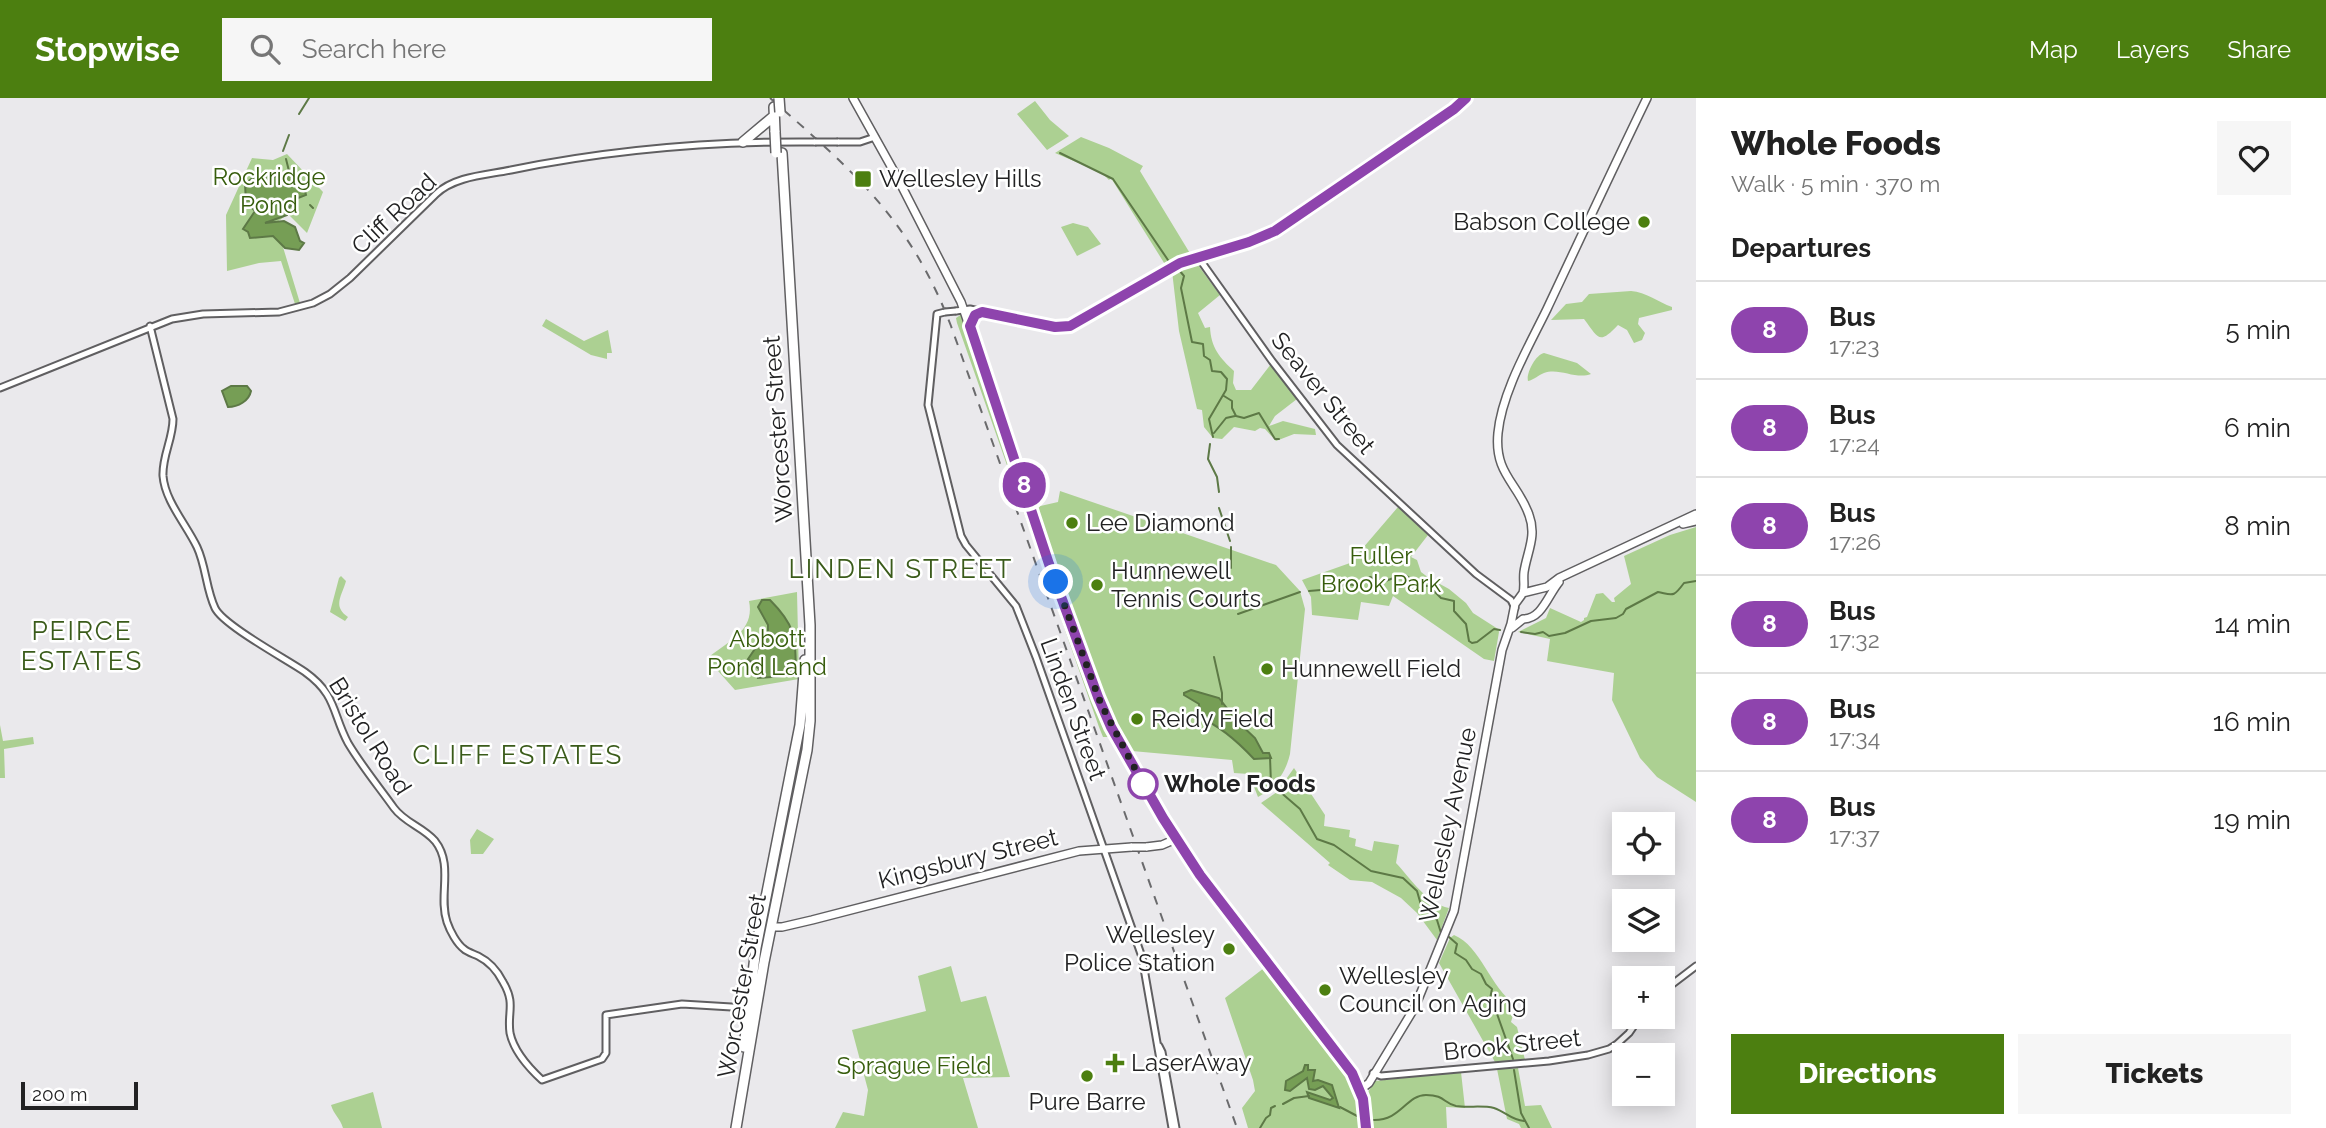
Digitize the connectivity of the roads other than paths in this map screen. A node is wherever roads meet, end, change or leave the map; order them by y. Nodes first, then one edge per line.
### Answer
1 (853, 98) edge
2 (1466, 98) edge
3 (1647, 98) edge
4 (776, 106) edge
5 (875, 137) junction
6 (743, 142) junction
7 (779, 153) junction
8 (1198, 257) junction
9 (960, 310) junction
10 (982, 312) junction
11 (150, 326) junction
12 (970, 326) junction
13 (0, 387) edge
14 (1696, 513) edge
15 (1696, 521) edge
16 (1659, 532) junction
17 (1525, 568) junction
18 (1564, 576) junction
19 (1536, 591) junction
20 (1500, 593) junction
21 (1522, 594) junction
22 (1543, 606) junction
23 (1515, 609) junction
24 (1523, 619) junction
25 (1508, 634) junction
26 (781, 819) junction
27 (792, 824) junction
28 (1176, 839) junction
29 (1104, 849) junction
30 (771, 927) junction
31 (1696, 966) edge
32 (1675, 982) edge
33 (755, 989) junction
34 (748, 1008) junction
35 (1632, 1029) edge
36 (1373, 1073) junction
37 (1359, 1087) junction
38 (731, 1128) edge
39 (736, 1128) edge
40 (1174, 1128) edge
41 (1366, 1128) edge

1 - 5 main road
2 - 8 street
3 - 17 main road
4 - 6 highway
4 - 7 highway, Worcester Street
5 - 6 street, Cliff Road, bridge
5 - 9 main road
6 - 11 street, Cliff Road
7 - 26 highway, Worcester Street
7 - 27 highway, Worcester Street
8 - 10 street
8 - 20 street, Seaver Street
9 - 10 street
9 - 12 main road
9 - 29 street, Linden Street, bridge
10 - 12 main road
11 - 13 street, Cliff Road
11 - 34 street, Bristol Road
12 - 28 main road
14 - 16 main road
15 - 16 main road
16 - 18 main road
17 - 19 main road
17 - 21 main road
18 - 19 main road
18 - 22 main road
19 - 21 main road
19 - 22 main road
20 - 21 street
20 - 23 street, Seaver Street
21 - 23 main road
22 - 24 main road
23 - 24 main road
23 - 25 main road, Wellesley Avenue
24 - 25 main road
25 - 36 main road, Wellesley Avenue
26 - 27 highway
26 - 33 highway, Worcester Street
27 - 30 highway, Worcester Street
28 - 29 main road, Kingsbury Street, bridge
28 - 37 main road
29 - 30 main road, Kingsbury Street
29 - 40 street, Linden Street
30 - 33 highway, Worcester Street
31 - 32 street
33 - 34 highway, Worcester Street
33 - 39 highway, Worcester Street
34 - 38 highway, Worcester Street
35 - 36 street, Brook Street
36 - 37 main road, Wellesley Avenue
37 - 41 main road

